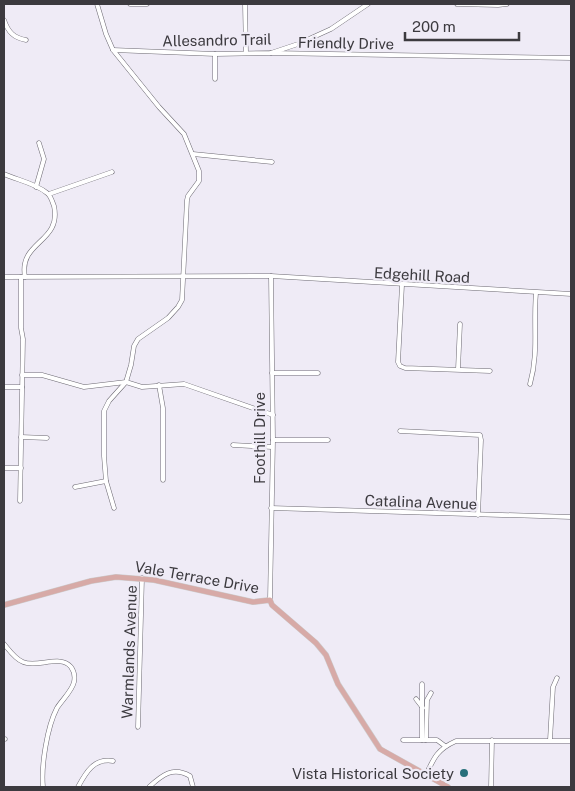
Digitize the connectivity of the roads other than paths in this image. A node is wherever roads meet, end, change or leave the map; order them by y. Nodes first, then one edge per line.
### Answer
1 (98, 4) edge
2 (130, 4) edge
3 (147, 4) edge
4 (245, 4) edge
5 (368, 4) edge
6 (457, 4) edge
7 (507, 4) edge
8 (4, 20) edge
9 (26, 40) dead end
10 (113, 50) junction
11 (246, 53) junction
12 (271, 53) junction
13 (215, 54) junction
14 (571, 58) edge
15 (215, 79) dead end
16 (39, 143) dead end
17 (193, 154) junction
18 (272, 162) dead end
19 (112, 172) dead end
20 (4, 174) edge
21 (36, 187) junction
22 (49, 194) junction
23 (184, 276) junction
24 (271, 276) junction
25 (4, 277) edge
26 (23, 277) junction
27 (402, 285) junction
28 (536, 293) junction
29 (571, 294) edge
30 (460, 324) dead end
31 (458, 370) junction
32 (490, 370) dead end
33 (272, 373) junction
34 (318, 373) dead end
35 (22, 376) junction
36 (126, 382) junction
37 (530, 384) dead end
38 (159, 385) junction
39 (4, 387) edge
40 (22, 387) junction
41 (273, 415) junction
42 (400, 431) dead end
43 (21, 437) junction
44 (47, 438) dead end
45 (273, 440) junction
46 (328, 440) dead end
47 (233, 445) dead end
48 (272, 447) junction
49 (4, 468) edge
50 (21, 468) junction
51 (163, 480) dead end
52 (106, 481) junction
53 (75, 487) dead end
54 (20, 501) dead end
55 (114, 508) dead end
56 (271, 508) junction
57 (478, 515) junction
58 (571, 517) edge
59 (142, 578) junction
60 (270, 600) junction
61 (4, 605) edge
62 (4, 644) edge
63 (557, 678) dead end
64 (422, 684) dead end
65 (432, 692) dead end
66 (416, 699) dead end
67 (422, 708) junction
68 (138, 727) dead end
69 (403, 740) dead end
70 (424, 740) junction
71 (492, 740) junction
72 (550, 740) junction
73 (571, 741) edge
74 (445, 746) junction
75 (113, 761) dead end
76 (426, 775) junction
77 (43, 787) edge
78 (78, 787) edge
79 (149, 787) edge
80 (193, 787) edge
81 (448, 787) edge
82 (491, 787) edge

1 - 10 street
2 - 3 street
4 - 11 street
5 - 12 street, Allesandro Trail
6 - 7 street
8 - 9 street
10 - 13 street, Allesandro Trail
10 - 17 street
11 - 12 street, Allesandro Trail
11 - 13 street, Allesandro Trail
12 - 14 street, Friendly Drive
13 - 15 street
16 - 21 street
17 - 18 street
17 - 23 street
19 - 22 street
20 - 21 street
21 - 22 street
22 - 26 street
23 - 24 street
23 - 26 street
23 - 36 street
24 - 27 street, Edgehill Road
24 - 33 street, Foothill Drive
25 - 26 street
26 - 35 street
27 - 28 street, Edgehill Road
27 - 31 street
28 - 29 street, Edgehill Road
28 - 37 street
30 - 31 street
31 - 32 street
33 - 34 street
33 - 41 street, Foothill Drive
35 - 36 street
35 - 40 street
36 - 38 street
36 - 52 street
38 - 41 street
38 - 51 street
39 - 40 street
40 - 43 street
41 - 45 street, Foothill Drive
42 - 57 street
43 - 44 street
43 - 50 street
45 - 46 street
45 - 48 street, Foothill Drive
47 - 48 street
48 - 56 street, Foothill Drive
49 - 50 street
50 - 54 street
52 - 53 street
52 - 55 street
56 - 57 street, Catalina Avenue
56 - 60 street, Foothill Drive
57 - 58 street, Catalina Avenue
59 - 60 main road, Vale Terrace Drive
59 - 61 main road, Vale Terrace Drive
59 - 68 street, Warmlands Avenue
60 - 76 main road
62 - 77 street
63 - 72 street
64 - 67 street
65 - 70 street
66 - 67 street
67 - 70 street
69 - 70 street
70 - 74 street
71 - 72 street
71 - 74 street
71 - 82 street
72 - 73 street
74 - 76 street
75 - 78 street
76 - 81 main road
79 - 80 street

